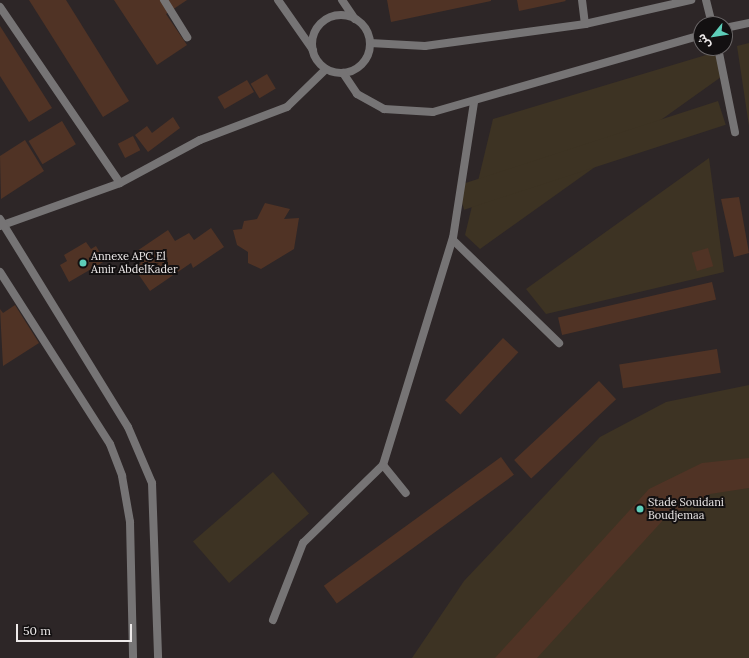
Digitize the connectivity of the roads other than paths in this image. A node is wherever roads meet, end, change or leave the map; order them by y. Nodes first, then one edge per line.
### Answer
1 (164, 0) edge
2 (278, 0) edge
3 (342, 0) edge
4 (582, 0) edge
5 (691, 0) edge
6 (706, 0) edge
7 (0, 7) edge
8 (710, 16) edge
9 (355, 19) junction
10 (749, 23) edge
11 (585, 24) junction
12 (733, 26) edge
13 (187, 37) dead end
14 (693, 37) edge
15 (370, 43) junction
16 (313, 51) junction
17 (720, 56) edge
18 (326, 69) junction
19 (343, 73) junction
20 (474, 102) junction
21 (735, 132) dead end
22 (120, 183) junction
23 (1, 223) edge
24 (453, 240) junction
25 (0, 272) edge
26 (559, 343) dead end
27 (384, 465) junction
28 (406, 493) dead end
29 (274, 620) dead end
30 (133, 658) edge
31 (158, 658) edge

1 - 13 street
2 - 16 street
3 - 9 street
4 - 11 street
5 - 11 street
6 - 8 street
7 - 22 street
9 - 15 street
9 - 16 street
10 - 12 street
11 - 15 street
14 - 20 street
15 - 19 street
16 - 18 street
17 - 21 street
18 - 19 street
18 - 22 street
19 - 20 street
20 - 24 street
22 - 23 street
23 - 31 street
24 - 26 street
24 - 27 street
25 - 30 street
27 - 28 street
27 - 29 street

